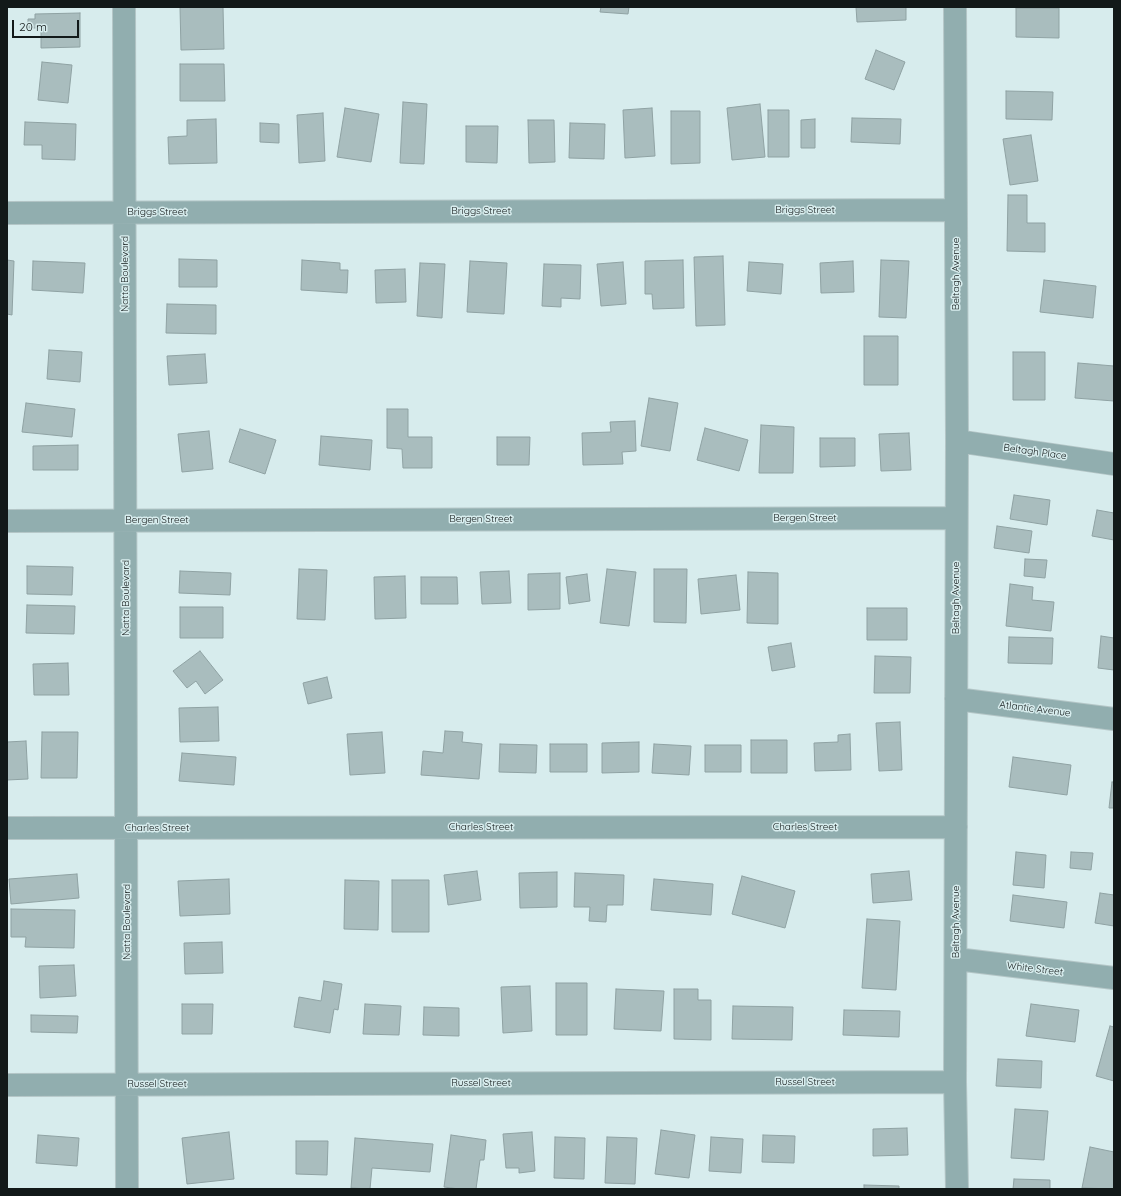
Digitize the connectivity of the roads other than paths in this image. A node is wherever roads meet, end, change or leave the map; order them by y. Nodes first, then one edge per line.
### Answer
1 (124, 7) edge
2 (955, 7) edge
3 (955, 210) junction
4 (125, 212) junction
5 (7, 213) edge
6 (957, 441) junction
7 (1114, 464) edge
8 (956, 518) junction
9 (126, 520) junction
10 (7, 521) edge
11 (956, 699) junction
12 (1114, 719) edge
13 (956, 827) junction
14 (7, 828) edge
15 (127, 828) junction
16 (956, 959) junction
17 (1114, 978) edge
18 (955, 1082) junction
19 (128, 1084) junction
20 (7, 1085) edge
21 (127, 1189) edge
22 (957, 1189) edge

1 - 4 street, Natta Boulevard
2 - 3 street, Beltagh Avenue
3 - 4 street, Briggs Street
3 - 6 street, Beltagh Avenue
4 - 5 street, Briggs Street
4 - 9 street, Natta Boulevard
6 - 7 street, Beltagh Place
6 - 8 street, Beltagh Avenue
8 - 9 street, Bergen Street
8 - 11 street, Beltagh Avenue
9 - 10 street, Bergen Street
9 - 15 street, Natta Boulevard
11 - 12 street, Atlantic Avenue
11 - 13 street, Beltagh Avenue
13 - 15 street, Charles Street
13 - 16 street, Beltagh Avenue
14 - 15 street, Charles Street
15 - 19 street, Natta Boulevard
16 - 17 street, White Street
16 - 18 street, Beltagh Avenue
18 - 19 street, Russel Street
18 - 22 street, Beltagh Avenue
19 - 20 street, Russel Street
19 - 21 street, Natta Boulevard

